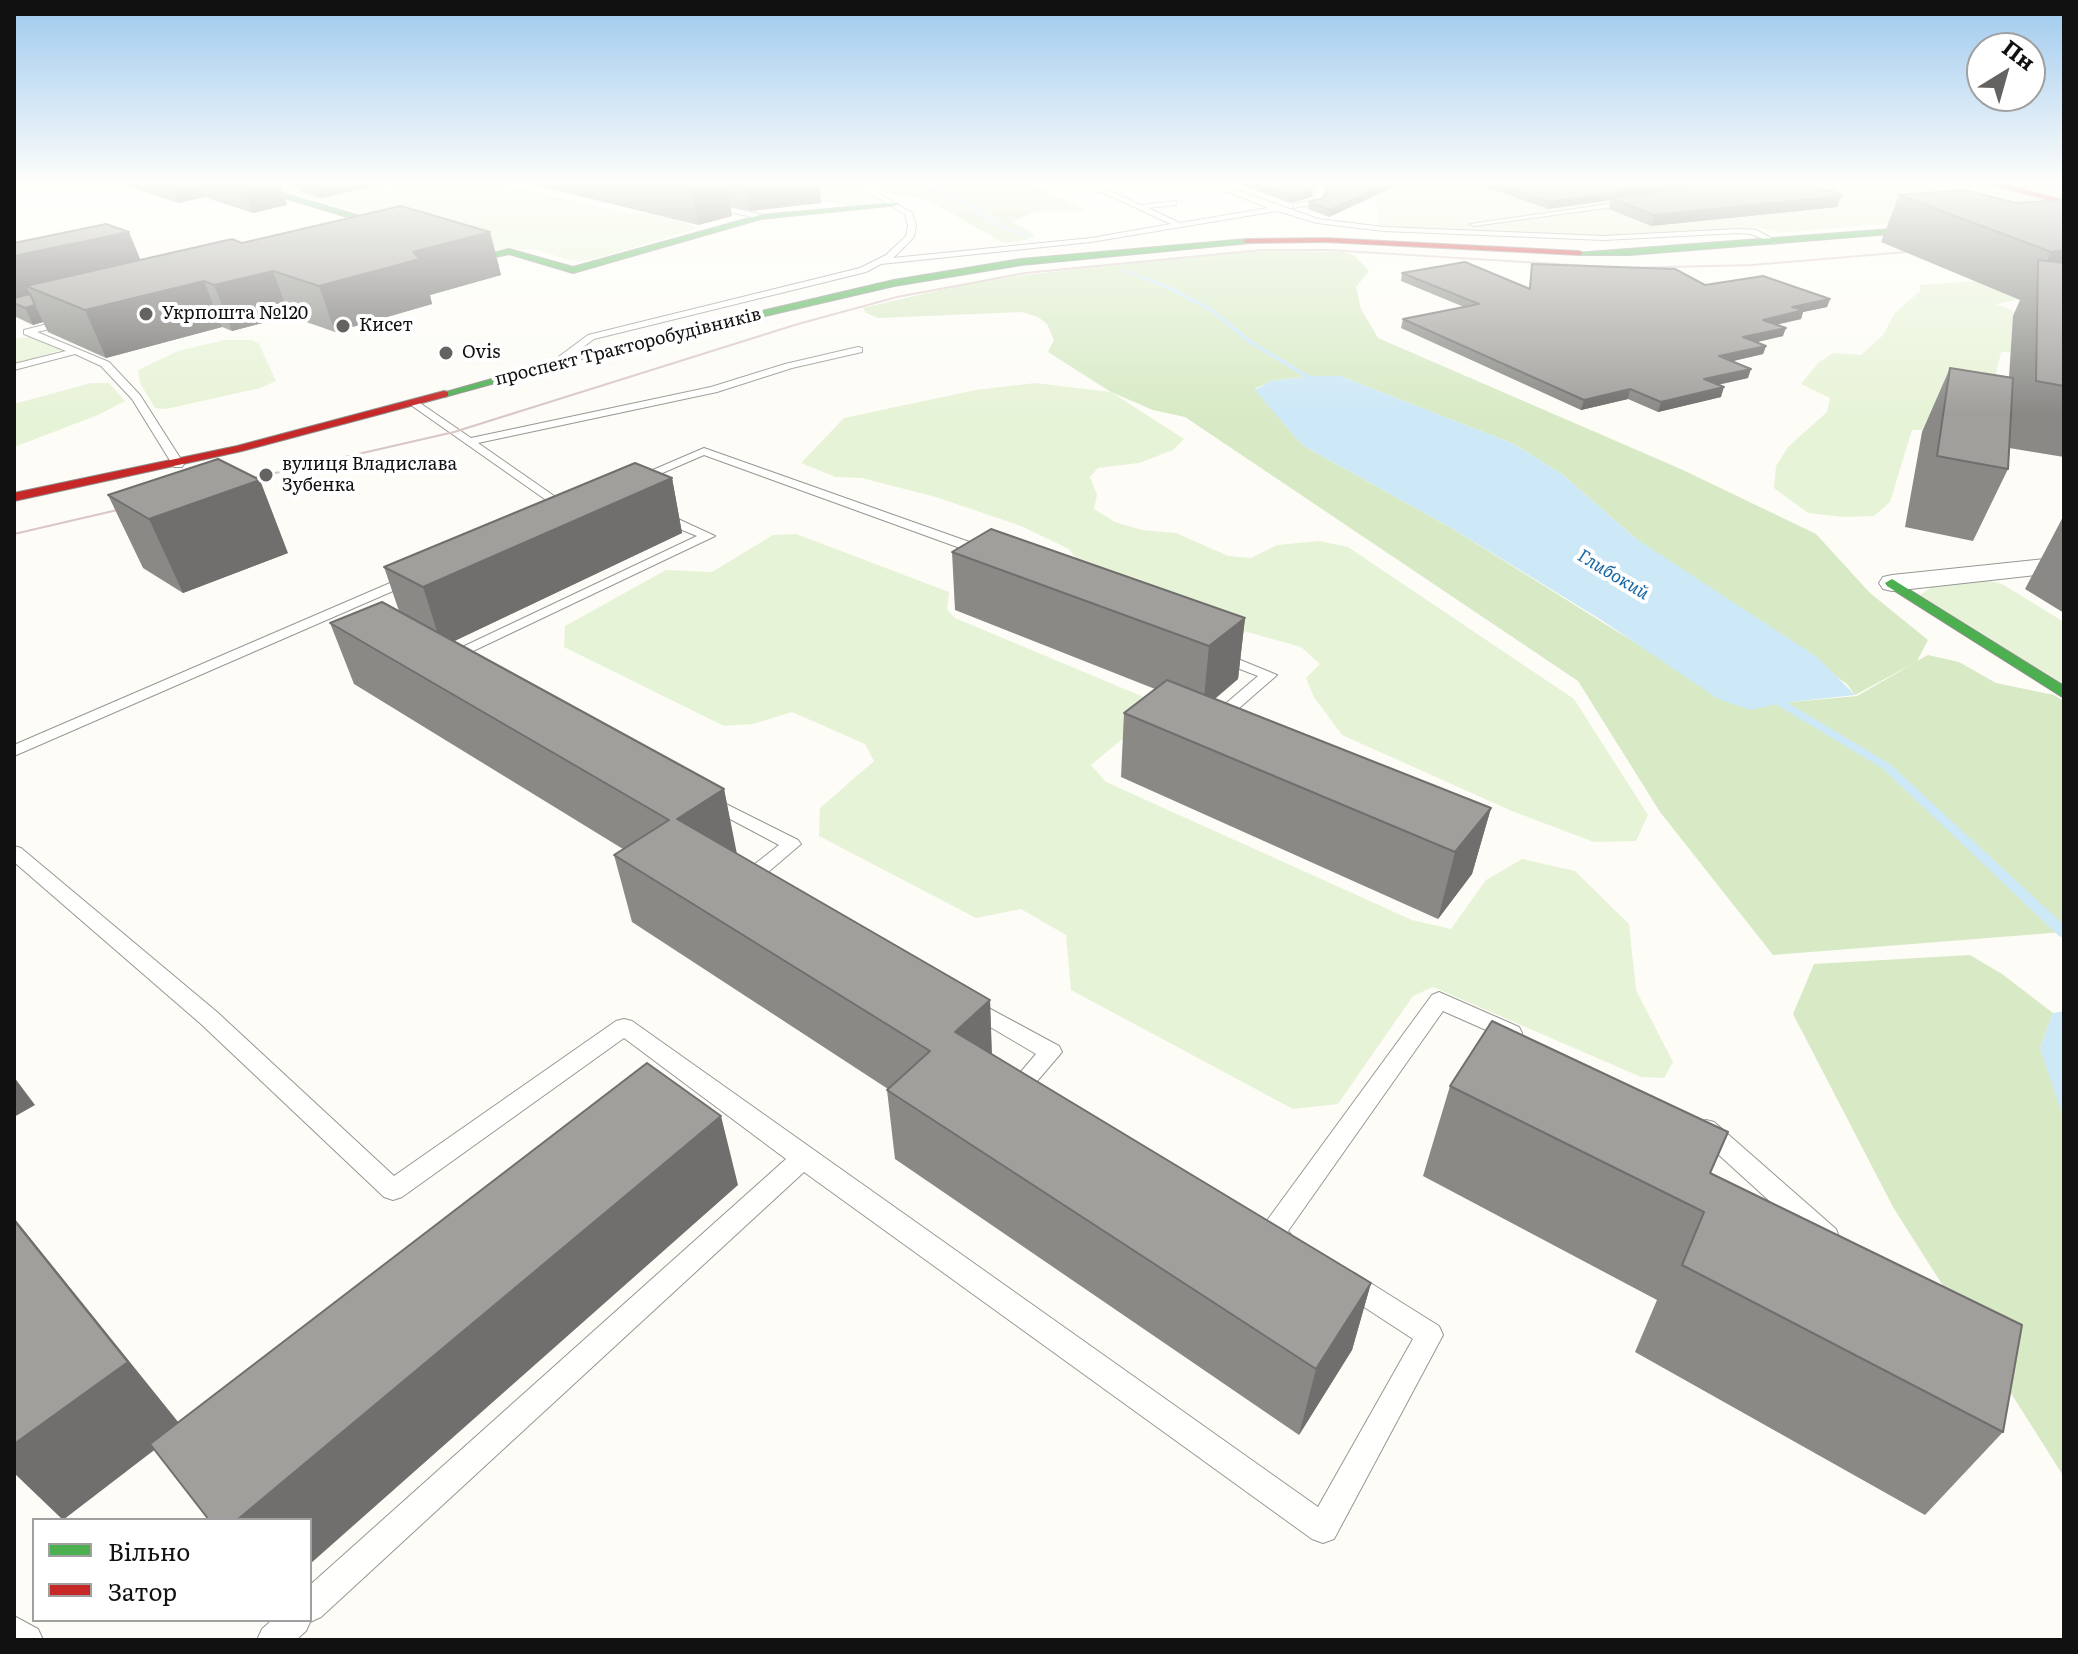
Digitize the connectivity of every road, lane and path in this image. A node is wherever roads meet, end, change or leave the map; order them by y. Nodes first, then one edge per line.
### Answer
1 (537, 259) edge
2 (611, 259) edge
3 (885, 259) edge
4 (906, 259) edge
5 (1047, 259) edge
6 (879, 262) junction
7 (74, 320) edge
8 (14, 325) edge
9 (27, 332) junction
10 (858, 350) dead end
11 (76, 351) junction
12 (554, 364) junction
13 (14, 367) edge
14 (413, 403) junction
15 (468, 442) junction
16 (178, 464) junction
17 (620, 487) edge
18 (14, 497) edge
19 (635, 505) edge
20 (566, 511) edge
21 (998, 558) edge
22 (2063, 564) edge
23 (422, 573) edge
24 (1892, 583) joint
25 (1197, 648) edge
26 (472, 674) edge
27 (2064, 693) edge
28 (1218, 736) edge
29 (14, 751) edge
30 (695, 792) edge
31 (14, 852) edge
32 (776, 895) edge
33 (954, 997) edge
34 (1538, 1046) edge
35 (1026, 1101) edge
36 (1693, 1117) edge
37 (803, 1158) junction
38 (1841, 1250) edge
39 (312, 1604) edge
40 (293, 1622) edge
41 (14, 1632) edge
42 (27, 1640) edge
43 (273, 1640) edge

1 - 2 main road
3 - 6 lane
4 - 6 lane
5 - 12 main road, проспект Тракторобудівників
6 - 12 lane
7 - 9 lane
8 - 9 lane
9 - 11 lane
10 - 15 lane
11 - 13 lane
11 - 16 lane
12 - 14 main road, проспект Тракторобудівників
14 - 15 lane
14 - 16 main road, проспект Тракторобудівників
15 - 20 lane
16 - 18 main road, проспект Тракторобудівників
17 - 21 lane
19 - 26 lane
22 - 24 street
23 - 29 lane
24 - 27 main road
25 - 28 lane
30 - 32 lane
31 - 37 lane
33 - 35 lane
34 - 37 lane
36 - 38 lane
37 - 39 lane
40 - 43 lane
41 - 42 lane

